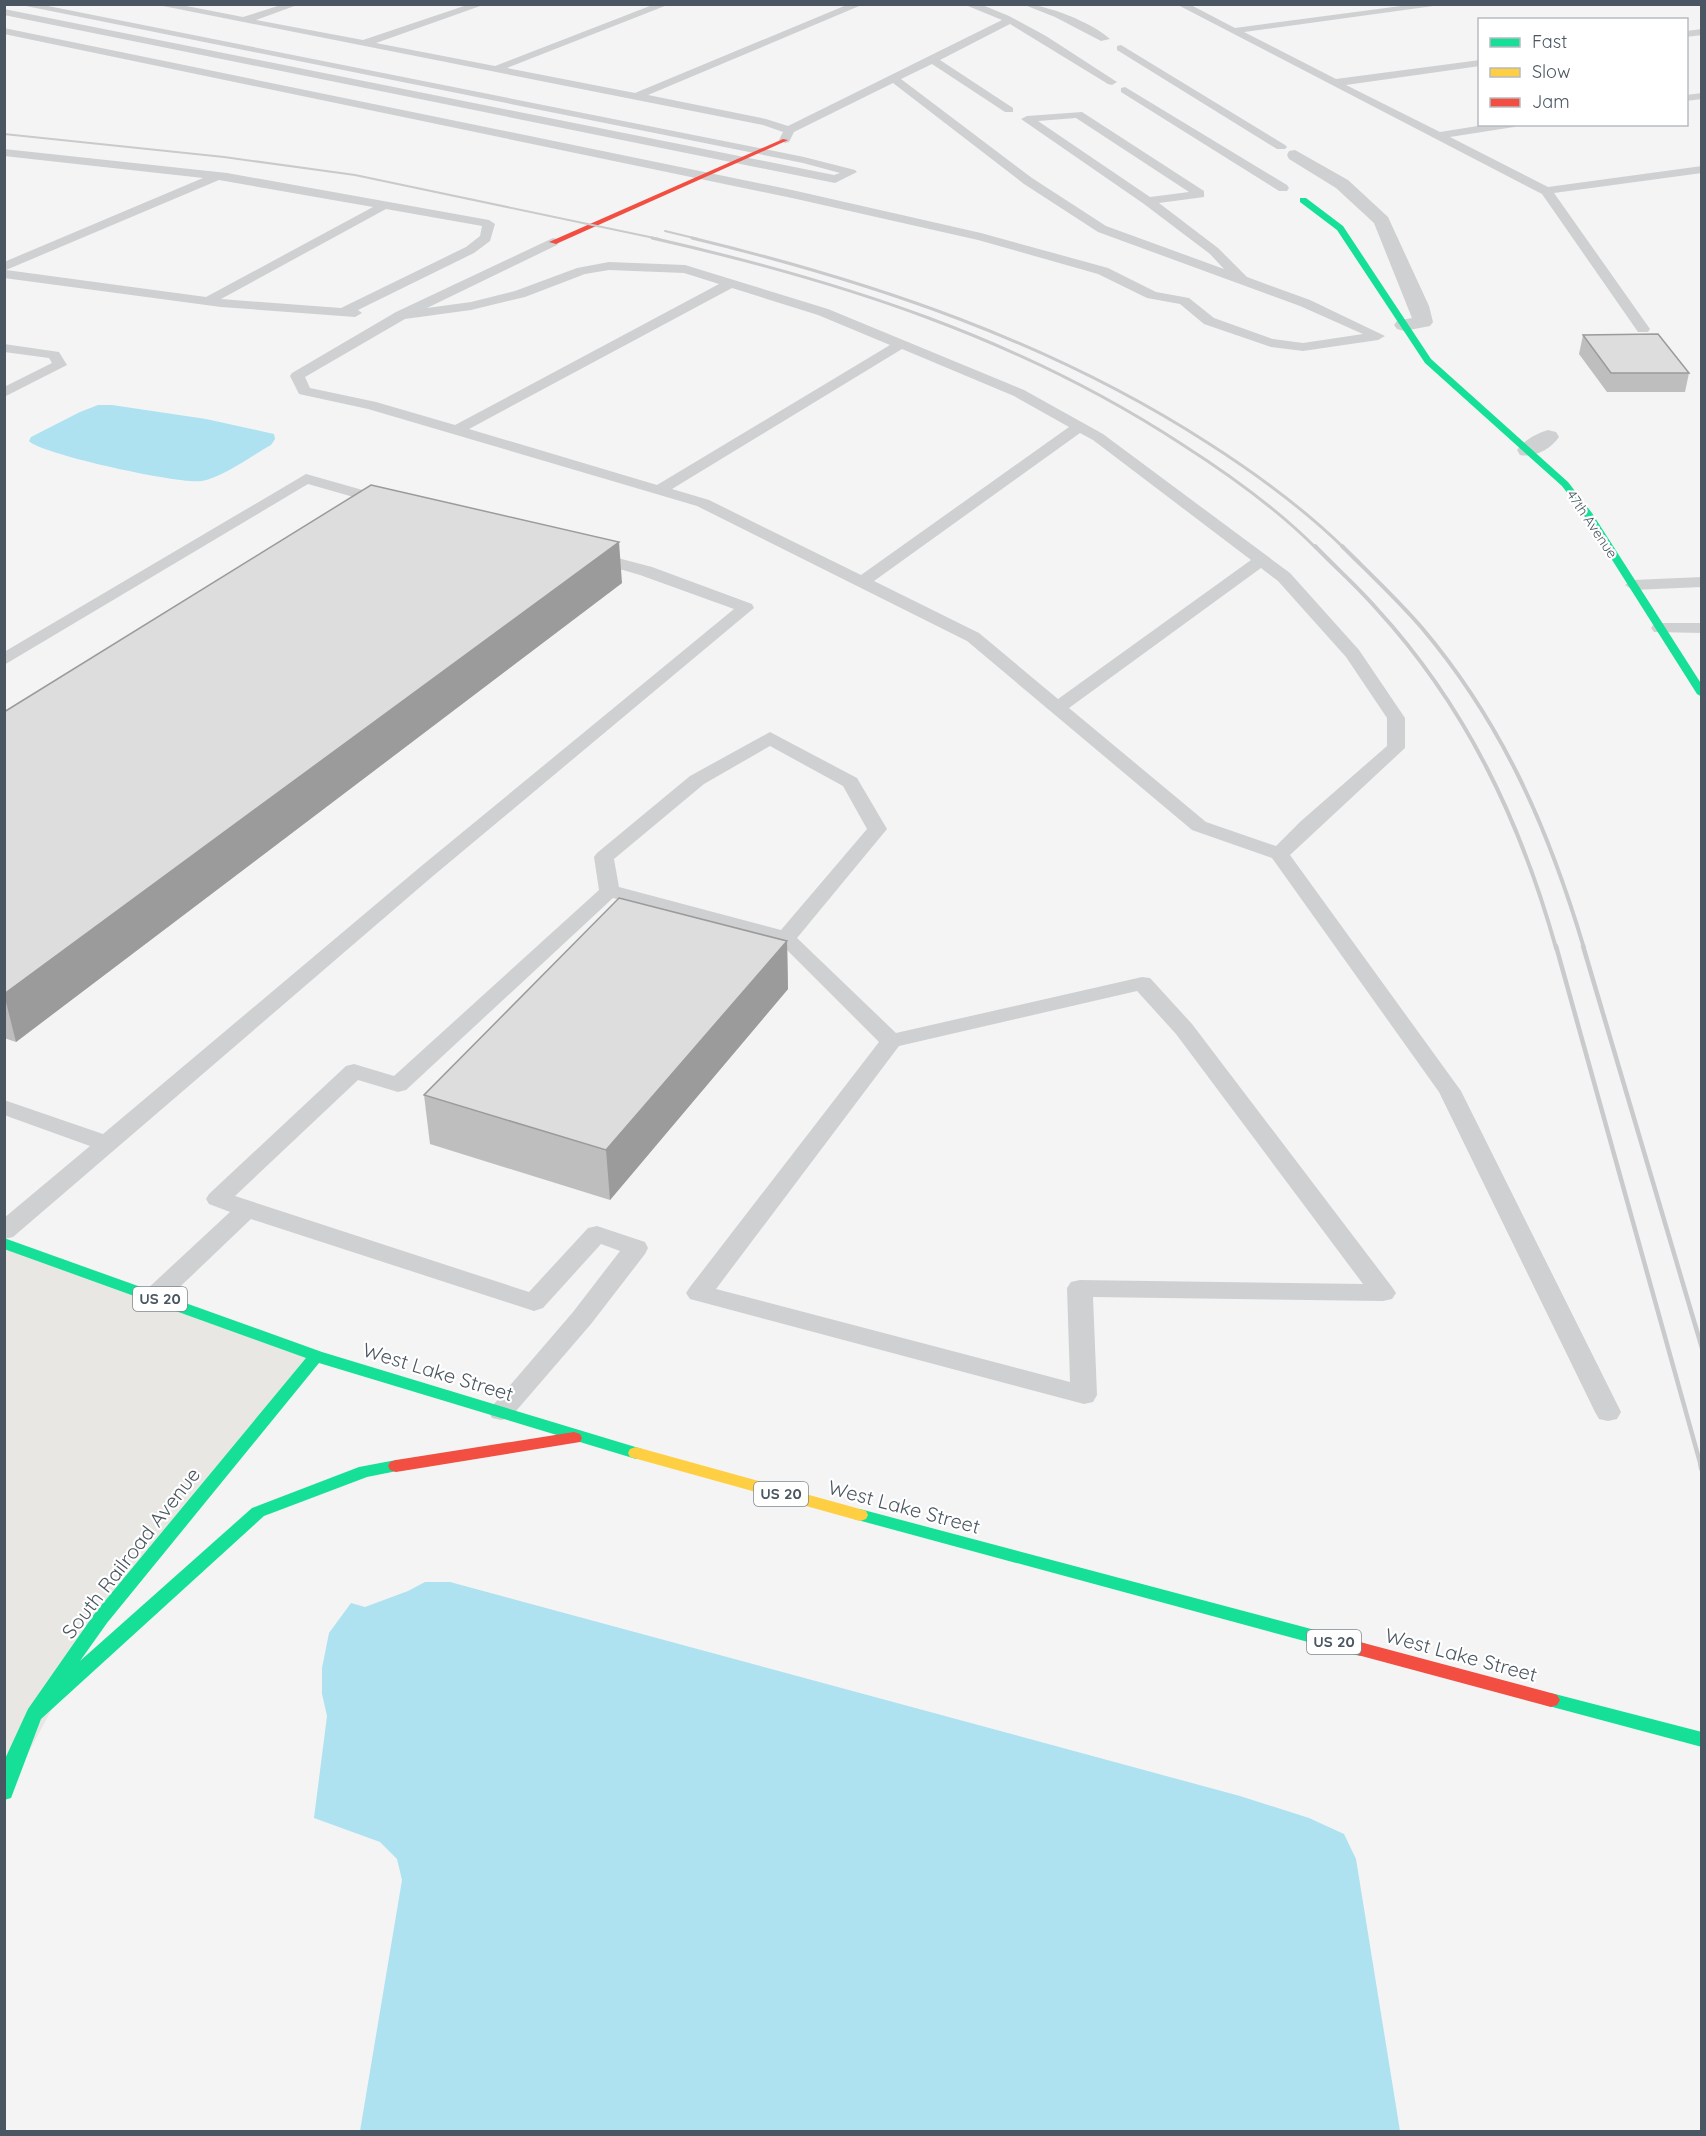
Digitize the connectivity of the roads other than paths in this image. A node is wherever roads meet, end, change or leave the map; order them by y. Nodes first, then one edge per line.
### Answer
1 (21, 4) edge
2 (296, 4) edge
3 (481, 4) edge
4 (665, 4) edge
5 (859, 4) edge
6 (968, 4) edge
7 (1027, 4) edge
8 (1180, 4) edge
9 (1443, 4) edge
10 (159, 5) edge
11 (4, 12) edge
12 (1010, 20) junction
13 (241, 21) junction
14 (4, 31) edge
15 (1232, 31) junction
16 (1105, 39) dead end
17 (362, 44) junction
18 (1121, 48) dead end
19 (933, 60) junction
20 (1478, 63) edge
21 (493, 70) junction
22 (894, 79) junction
23 (1112, 82) dead end
24 (1334, 83) junction
25 (1125, 90) dead end
26 (636, 96) junction
27 (1009, 110) dead end
28 (1501, 126) edge
29 (787, 135) junction
30 (1438, 136) junction
31 (759, 151) junction
32 (1288, 151) joint
33 (4, 152) edge
34 (31, 155) junction
35 (740, 160) junction
36 (4, 166) edge
37 (1701, 169) edge
38 (217, 176) junction
39 (704, 176) junction
40 (1283, 188) dead end
41 (1546, 191) junction
42 (1303, 200) dead end
43 (1148, 201) junction
44 (385, 205) junction
45 (553, 242) joint
46 (4, 267) edge
47 (4, 274) edge
48 (1242, 280) junction
49 (731, 283) junction
50 (208, 301) junction
51 (341, 313) junction
52 (401, 315) junction
53 (1643, 329) dead end
54 (1396, 334) junction
55 (901, 345) junction
56 (4, 348) edge
57 (4, 393) edge
58 (1078, 427) junction
59 (457, 430) junction
60 (1548, 437) dead end
61 (1528, 450) junction
62 (658, 490) junction
63 (408, 507) edge
64 (578, 552) edge
65 (1261, 560) junction
66 (862, 582) junction
67 (1701, 582) edge
68 (1633, 585) junction
69 (1660, 628) junction
70 (1701, 628) edge
71 (4, 660) edge
72 (1695, 673) edge
73 (1701, 694) edge
74 (1058, 708) junction
75 (1279, 854) junction
76 (609, 891) junction
77 (786, 938) junction
78 (891, 1041) junction
79 (4, 1107) edge
80 (107, 1144) junction
81 (247, 1209) junction
82 (4, 1231) edge
83 (4, 1243) edge
84 (154, 1297) junction
85 (316, 1356) junction
86 (501, 1411) junction
87 (1608, 1412) dead end
88 (583, 1436) junction
89 (34, 1714) junction
90 (1701, 1740) edge
91 (9, 1763) edge
92 (4, 1792) edge

1 - 31 lane
2 - 13 lane
3 - 17 lane
4 - 21 lane
5 - 26 lane
6 - 12 lane
7 - 16 lane
8 - 15 lane
9 - 15 lane
10 - 13 lane
11 - 35 lane
12 - 19 lane
12 - 23 lane
13 - 17 lane
14 - 39 lane
15 - 24 lane
17 - 21 lane
18 - 32 lane
19 - 22 lane
19 - 27 lane
20 - 24 lane
21 - 26 lane
22 - 29 lane
22 - 48 lane
24 - 30 lane
25 - 40 lane
26 - 29 lane
28 - 30 lane
29 - 31 street
30 - 41 lane
31 - 35 street
31 - 35 lane
32 - 54 street
33 - 34 lane
34 - 36 lane
34 - 38 lane
35 - 39 street
37 - 41 lane
38 - 44 lane
38 - 46 lane
39 - 45 street
39 - 54 lane
41 - 53 lane
42 - 54 street, 47th Avenue
43 - 43 lane
43 - 48 lane
44 - 50 lane
44 - 51 lane
45 - 52 lane
47 - 50 lane
48 - 54 lane
49 - 52 lane
49 - 55 lane
49 - 59 lane
50 - 51 lane
51 - 52 lane
52 - 59 lane
54 - 61 street, 47th Avenue
55 - 58 lane
55 - 62 lane
56 - 57 lane
58 - 65 lane
58 - 66 lane
59 - 62 lane
60 - 61 street
61 - 68 street, 47th Avenue
62 - 66 lane
63 - 71 lane
64 - 80 lane
65 - 74 lane
65 - 75 lane
66 - 74 lane
67 - 68 lane
68 - 69 street, 47th Avenue
69 - 70 lane
69 - 72 street, 47th Avenue
72 - 73 street, 47th Avenue
74 - 75 lane
75 - 87 lane
76 - 77 lane
76 - 77 lane
76 - 81 lane
77 - 78 lane
78 - 78 lane
79 - 80 lane
80 - 82 lane
81 - 84 lane
81 - 86 lane
83 - 84 street, West Lake Street / US 20
84 - 85 street, West Lake Street / US 20
85 - 86 street, West Lake Street / US 20
85 - 89 street, South Railroad Avenue
86 - 88 street, West Lake Street / US 20
88 - 89 street
88 - 90 street, West Lake Street / US 20
89 - 91 street, South Railroad Avenue
91 - 92 street, South Railroad Avenue

